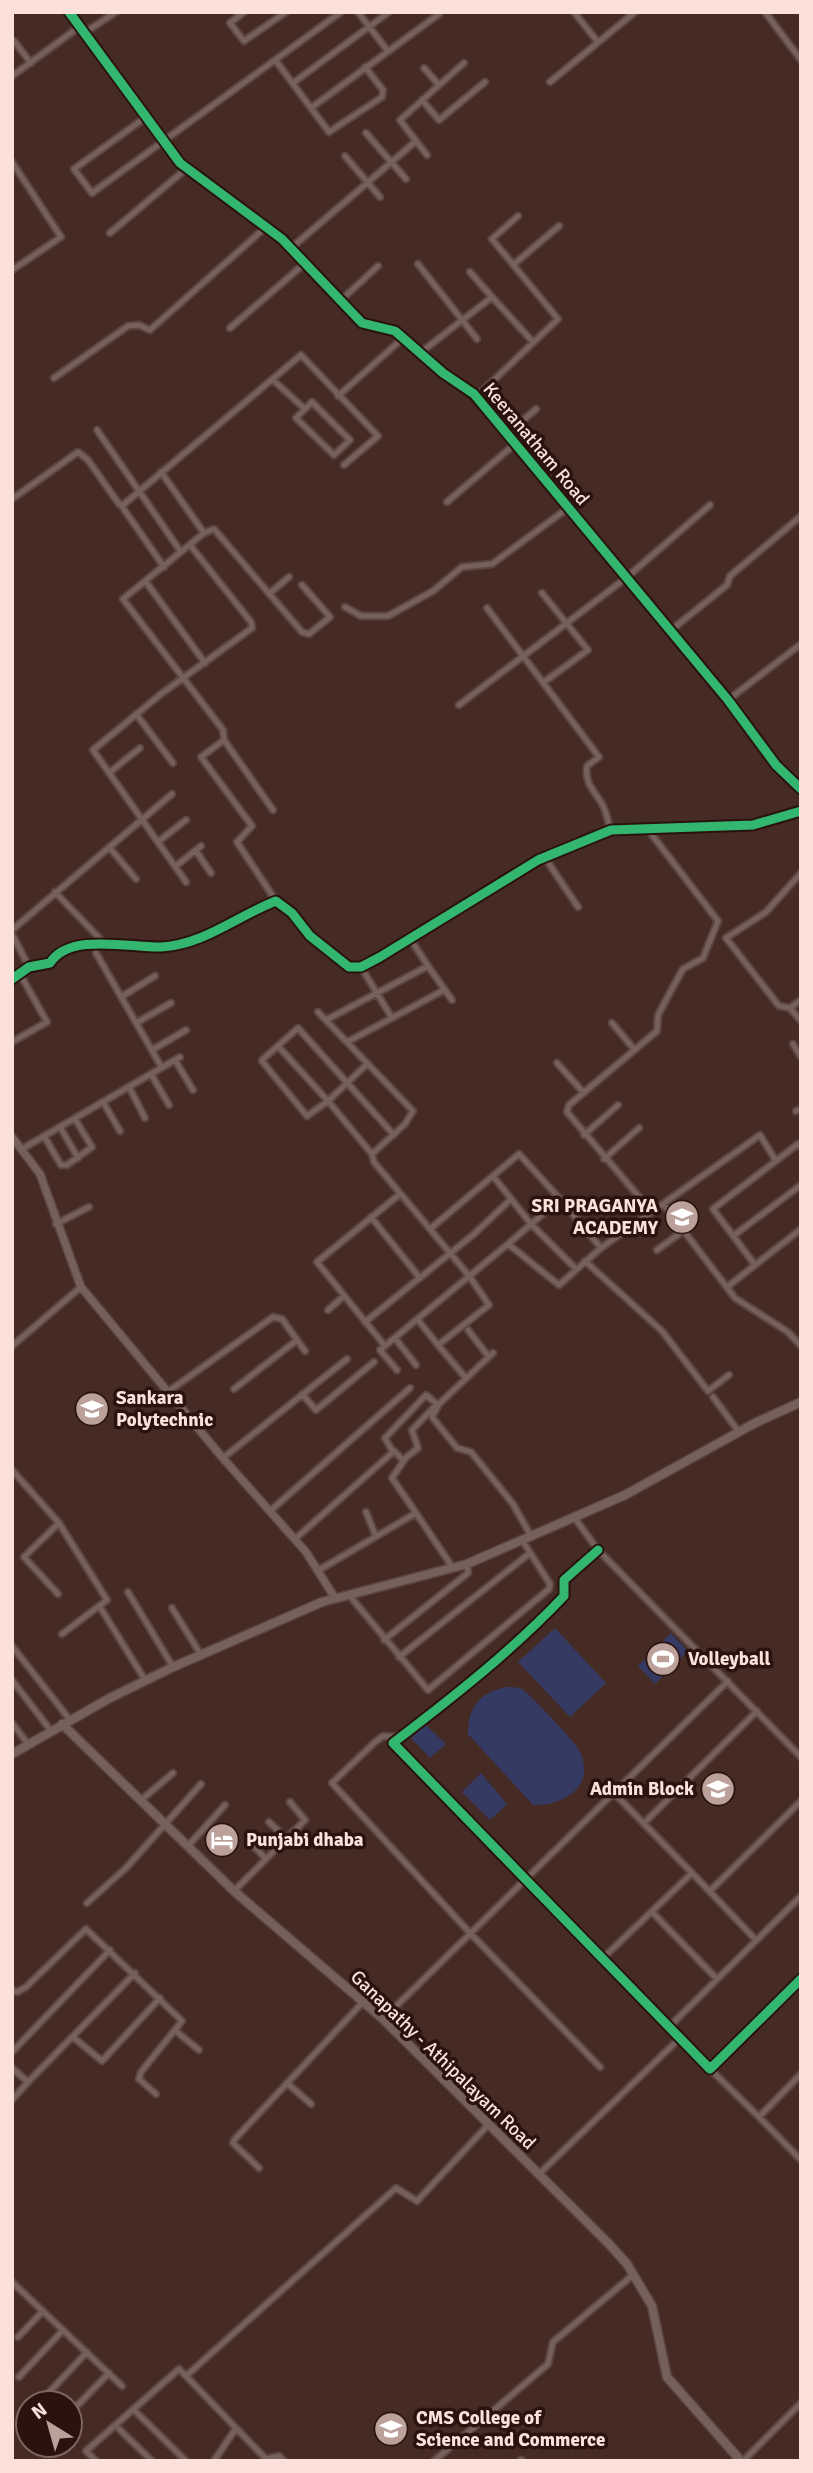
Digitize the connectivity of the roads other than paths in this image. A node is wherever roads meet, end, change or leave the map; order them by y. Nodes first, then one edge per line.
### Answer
1 (69, 12) edge
2 (116, 12) edge
3 (244, 12) edge
4 (286, 12) edge
5 (341, 12) edge
6 (358, 12) edge
7 (389, 12) edge
8 (574, 12) edge
9 (635, 12) edge
10 (765, 12) edge
11 (439, 14) dead end
12 (369, 27) junction
13 (81, 30) junction
14 (14, 41) edge
15 (597, 41) junction
16 (387, 50) junction
17 (801, 60) edge
18 (276, 61) junction
19 (31, 62) junction
20 (464, 63) dead end
21 (365, 67) junction
22 (424, 68) dead end
23 (13, 74) edge
24 (485, 82) dead end
25 (550, 82) dead end
26 (293, 83) junction
27 (439, 85) junction
28 (422, 100) junction
29 (311, 108) junction
30 (146, 117) junction
31 (366, 132) dead end
32 (416, 141) junction
33 (163, 143) junction
34 (427, 155) dead end
35 (345, 156) dead end
36 (12, 162) edge
37 (392, 163) junction
38 (187, 168) junction
39 (406, 179) dead end
40 (369, 184) junction
41 (380, 197) dead end
42 (518, 216) dead end
43 (559, 226) dead end
44 (266, 227) junction
45 (110, 233) dead end
46 (290, 249) junction
47 (304, 264) junction
48 (418, 264) dead end
49 (513, 265) junction
50 (378, 266) dead end
51 (12, 270) edge
52 (470, 272) dead end
53 (492, 297) junction
54 (340, 301) junction
55 (462, 321) junction
56 (230, 328) dead end
57 (403, 338) junction
58 (477, 339) dead end
59 (533, 342) junction
60 (420, 353) junction
61 (54, 377) dead end
62 (273, 380) junction
63 (338, 397) junction
64 (476, 397) junction
65 (305, 409) junction
66 (536, 410) dead end
67 (97, 430) dead end
68 (508, 435) junction
69 (515, 444) junction
70 (344, 465) dead end
71 (161, 472) junction
72 (140, 493) junction
73 (12, 499) edge
74 (447, 502) dead end
75 (121, 505) junction
76 (710, 505) dead end
77 (568, 508) junction
78 (801, 516) edge
79 (204, 533) junction
80 (190, 545) junction
81 (181, 552) junction
82 (163, 567) junction
83 (289, 577) dead end
84 (626, 578) junction
85 (146, 582) junction
86 (302, 585) dead end
87 (270, 593) junction
88 (542, 593) dead end
89 (345, 607) dead end
90 (487, 608) dead end
91 (566, 623) junction
92 (670, 631) junction
93 (800, 648) edge
94 (524, 655) junction
95 (205, 663) junction
96 (183, 679) junction
97 (544, 682) junction
98 (728, 700) junction
99 (459, 705) dead end
100 (136, 714) junction
101 (224, 740) junction
102 (140, 748) dead end
103 (173, 763) dead end
104 (110, 772) junction
105 (801, 789) edge
106 (172, 794) dead end
107 (273, 810) dead end
108 (801, 811) edge
109 (142, 817) junction
110 (186, 820) dead end
111 (611, 830) junction
112 (649, 831) junction
113 (159, 841) junction
114 (109, 847) junction
115 (545, 858) junction
116 (176, 866) junction
117 (211, 873) dead end
118 (801, 873) edge
119 (136, 879) dead end
120 (186, 882) dead end
121 (55, 891) junction
122 (276, 901) junction
123 (578, 907) dead end
124 (12, 932) edge
125 (409, 937) junction
126 (105, 944) junction
127 (96, 953) dead end
128 (428, 966) junction
129 (29, 967) junction
130 (360, 967) junction
131 (20, 974) junction
132 (155, 976) dead end
133 (12, 979) edge
134 (444, 990) junction
135 (375, 993) junction
136 (121, 997) junction
137 (452, 1000) dead end
138 (801, 1000) edge
139 (171, 1003) dead end
140 (790, 1007) junction
141 (318, 1012) dead end
142 (392, 1018) junction
143 (326, 1020) junction
144 (801, 1021) edge
145 (136, 1023) junction
146 (612, 1023) dead end
147 (186, 1030) dead end
148 (12, 1042) edge
149 (347, 1042) junction
150 (793, 1044) dead end
151 (278, 1046) junction
152 (634, 1049) junction
153 (152, 1050) junction
154 (801, 1057) edge
155 (557, 1063) dead end
156 (365, 1066) dead end
157 (162, 1068) junction
158 (151, 1074) junction
159 (347, 1083) junction
160 (129, 1087) junction
161 (193, 1090) dead end
162 (584, 1093) junction
163 (328, 1101) junction
164 (103, 1102) junction
165 (169, 1105) dead end
166 (618, 1105) dead end
167 (145, 1118) dead end
168 (75, 1119) junction
169 (60, 1128) junction
170 (639, 1128) dead end
171 (120, 1131) dead end
172 (394, 1135) junction
173 (584, 1135) junction
174 (44, 1136) junction
175 (12, 1138) edge
176 (801, 1147) edge
177 (22, 1149) junction
178 (372, 1154) junction
179 (78, 1158) junction
180 (604, 1159) junction
181 (776, 1161) junction
182 (493, 1176) junction
183 (801, 1185) edge
184 (400, 1194) junction
185 (511, 1199) junction
186 (560, 1199) junction
187 (664, 1205) junction
188 (89, 1206) dead end
189 (651, 1211) junction
190 (371, 1217) junction
191 (56, 1224) junction
192 (531, 1224) junction
193 (430, 1229) junction
194 (801, 1229) edge
195 (683, 1231) junction
196 (733, 1236) junction
197 (508, 1244) junction
198 (601, 1248) junction
199 (657, 1250) dead end
200 (450, 1253) junction
201 (585, 1261) junction
202 (755, 1265) junction
203 (576, 1269) junction
204 (470, 1277) junction
205 (420, 1278) junction
206 (81, 1287) junction
207 (727, 1287) junction
208 (344, 1296) junction
209 (328, 1310) dead end
210 (418, 1320) junction
211 (365, 1322) junction
212 (468, 1330) dead end
213 (395, 1338) junction
214 (298, 1340) junction
215 (438, 1345) junction
216 (12, 1346) edge
217 (385, 1346) junction
218 (801, 1346) edge
219 (305, 1351) dead end
220 (348, 1359) dead end
221 (374, 1362) dead end
222 (416, 1365) dead end
223 (397, 1370) dead end
224 (729, 1375) dead end
225 (465, 1377) junction
226 (410, 1388) dead end
227 (234, 1389) dead end
228 (169, 1391) junction
229 (302, 1394) junction
230 (713, 1397) dead end
231 (801, 1402) edge
232 (402, 1418) junction
233 (412, 1430) junction
234 (740, 1432) junction
235 (394, 1451) junction
236 (223, 1458) junction
237 (405, 1459) junction
238 (12, 1470) edge
239 (270, 1511) junction
240 (366, 1512) dead end
241 (416, 1513) junction
242 (574, 1517) junction
243 (59, 1523) junction
244 (375, 1534) junction
245 (531, 1536) junction
246 (295, 1539) junction
247 (522, 1540) junction
248 (598, 1550) junction
249 (530, 1553) junction
250 (467, 1564) junction
251 (453, 1568) junction
252 (319, 1570) junction
253 (128, 1592) dead end
254 (58, 1594) dead end
255 (349, 1595) junction
256 (335, 1598) junction
257 (100, 1607) junction
258 (172, 1608) dead end
259 (62, 1634) dead end
260 (384, 1640) junction
261 (12, 1646) edge
262 (201, 1655) junction
263 (399, 1657) junction
264 (173, 1667) junction
265 (12, 1680) edge
266 (145, 1680) junction
267 (728, 1681) junction
268 (757, 1711) junction
269 (66, 1722) junction
270 (12, 1723) edge
271 (51, 1731) junction
272 (392, 1740) junction
273 (28, 1744) junction
274 (12, 1754) edge
275 (801, 1757) edge
276 (173, 1773) dead end
277 (201, 1784) dead end
278 (614, 1793) junction
279 (140, 1801) junction
280 (801, 1801) edge
281 (290, 1802) dead end
282 (225, 1805) dead end
283 (269, 1822) dead end
284 (644, 1823) junction
285 (165, 1826) junction
286 (286, 1839) junction
287 (250, 1842) dead end
288 (187, 1847) junction
289 (266, 1859) junction
290 (692, 1873) junction
291 (525, 1879) junction
292 (709, 1891) junction
293 (234, 1892) junction
294 (801, 1896) edge
295 (87, 1903) dead end
296 (652, 1912) junction
297 (470, 1933) junction
298 (756, 1940) junction
299 (110, 1950) junction
300 (602, 1959) junction
301 (135, 1973) junction
302 (716, 1979) junction
303 (801, 1979) edge
304 (12, 1990) edge
305 (160, 1998) junction
306 (363, 2002) junction
307 (383, 2019) junction
308 (668, 2027) junction
309 (177, 2032) junction
310 (73, 2037) junction
311 (680, 2038) junction
312 (199, 2049) dead end
313 (12, 2052) edge
314 (600, 2067) dead end
315 (12, 2068) edge
316 (710, 2069) junction
317 (801, 2074) edge
318 (28, 2082) junction
319 (287, 2083) junction
320 (156, 2094) dead end
321 (12, 2100) edge
322 (311, 2104) dead end
323 (759, 2117) junction
324 (489, 2124) junction
325 (801, 2160) edge
326 (259, 2168) dead end
327 (540, 2174) junction
328 (634, 2274) junction
329 (12, 2282) edge
330 (43, 2311) junction
331 (64, 2330) junction
332 (18, 2337) dead end
333 (87, 2352) junction
334 (109, 2373) junction
335 (186, 2376) junction
336 (19, 2377) dead end
337 (122, 2386) dead end
338 (51, 2389) edge
339 (84, 2399) edge
340 (801, 2403) edge
341 (134, 2409) junction
342 (236, 2428) junction
343 (119, 2429) dead end
344 (96, 2461) edge
345 (152, 2461) edge
346 (186, 2461) edge
347 (214, 2461) edge
348 (284, 2461) edge
349 (434, 2461) edge
350 (742, 2461) edge

1 - 13 street, Keeranatham Road
2 - 13 street
3 - 4 street
5 - 18 street
6 - 12 street
7 - 12 street
8 - 15 street
9 - 15 street
10 - 17 street
11 - 16 street
12 - 16 street
12 - 26 street
13 - 19 street
13 - 30 street, Keeranatham Road
14 - 19 street
15 - 25 street
16 - 21 street
18 - 26 street
18 - 33 street
19 - 23 street
20 - 27 street
21 - 29 street
21 - 29 street
22 - 27 street
24 - 28 street
26 - 29 street
27 - 28 street
28 - 32 street
30 - 33 street, Keeranatham Road
30 - 33 street
31 - 37 street
32 - 34 street
32 - 37 street
33 - 38 street, Keeranatham Road
35 - 40 street
36 - 51 street
37 - 39 street
37 - 40 street
38 - 44 street, Keeranatham Road
38 - 45 street
40 - 41 street
40 - 46 street
42 - 49 street
43 - 49 street
44 - 46 street, Keeranatham Road
44 - 61 street
46 - 47 street, Keeranatham Road
47 - 54 street, Keeranatham Road
47 - 56 street
48 - 55 street
49 - 59 street
50 - 54 street
52 - 53 street
53 - 55 street
53 - 59 street
54 - 57 street, Keeranatham Road
55 - 58 street
55 - 60 street
57 - 60 street, Keeranatham Road
57 - 63 street
59 - 64 street
60 - 64 street, Keeranatham Road
62 - 63 street
62 - 65 street
62 - 71 street
63 - 70 street
64 - 68 street, Keeranatham Road
65 - 65 street
66 - 68 street
67 - 72 street
68 - 69 street, Keeranatham Road
69 - 74 street
69 - 77 street, Keeranatham Road
71 - 72 street
71 - 79 street
72 - 75 street
72 - 81 street
73 - 75 street
75 - 82 street
76 - 84 street
77 - 84 street, Keeranatham Road
77 - 89 street
78 - 92 street
79 - 80 street
79 - 87 street
80 - 81 street
80 - 95 street
81 - 82 street
82 - 85 street
83 - 87 street
84 - 91 street
84 - 92 street, Keeranatham Road
85 - 95 street
85 - 96 street
86 - 87 street
88 - 91 street
90 - 94 street
91 - 94 street
91 - 97 street
92 - 98 street, Keeranatham Road
93 - 98 street
94 - 97 street
94 - 99 street
95 - 96 street
96 - 100 street
96 - 101 street
97 - 111 street
98 - 105 street, Keeranatham Road
100 - 103 street
100 - 104 street
101 - 107 street
101 - 122 street
102 - 104 street
104 - 109 street
106 - 109 street
108 - 112 street
109 - 113 street
109 - 114 street
110 - 113 street
111 - 112 street
111 - 115 street
112 - 152 street
113 - 116 street
114 - 119 street
114 - 121 street
115 - 123 street
115 - 125 street
116 - 117 street
116 - 120 street
118 - 140 street
121 - 124 street
121 - 126 street
122 - 126 street
122 - 130 street
124 - 129 street
125 - 128 street
125 - 130 street
126 - 129 street
127 - 136 street
128 - 134 street
128 - 135 street
129 - 131 street
130 - 135 street
131 - 133 street
131 - 148 street
132 - 136 street
134 - 137 street
134 - 142 street
135 - 142 street
135 - 143 street
136 - 145 street
138 - 140 street
139 - 145 street
140 - 144 street
141 - 143 street
142 - 149 street
143 - 149 street
145 - 153 street
146 - 152 street
147 - 153 street
149 - 172 street
150 - 154 street
151 - 159 street
151 - 163 street
151 - 163 street
152 - 162 street
153 - 157 street
155 - 162 street
156 - 159 street
157 - 158 street
157 - 161 street
158 - 160 street
158 - 165 street
159 - 163 street
159 - 172 street
160 - 164 street
160 - 167 street
162 - 173 street
163 - 178 street
164 - 168 street
164 - 171 street
166 - 173 street
168 - 169 street
168 - 179 street
169 - 174 street
169 - 179 street
170 - 180 street
172 - 178 street
173 - 180 street
174 - 177 street
174 - 179 street
175 - 177 street
176 - 181 street
177 - 191 street
178 - 184 street
180 - 189 street
181 - 187 street
181 - 196 street
182 - 185 street
182 - 186 street
182 - 193 street
183 - 196 street
184 - 190 street
184 - 193 street
185 - 192 street
185 - 200 street
186 - 192 street
186 - 198 street
187 - 189 street
187 - 195 street
188 - 191 street
189 - 198 street
190 - 205 street
190 - 208 street
191 - 206 street
192 - 197 street
192 - 203 street
193 - 200 street
194 - 202 street
195 - 199 street
195 - 207 street
196 - 202 street
197 - 203 street
197 - 204 street
198 - 201 street
200 - 204 street
200 - 205 street
201 - 203 street
201 - 224 street
202 - 207 street
204 - 210 street
204 - 215 street
205 - 211 street
206 - 216 street
206 - 228 street
207 - 218 street
208 - 209 street
208 - 211 street
210 - 213 street
210 - 215 street
211 - 217 street
212 - 225 street
213 - 217 street
213 - 222 street
214 - 219 street
214 - 227 street
214 - 228 street
215 - 225 street
217 - 223 street
220 - 229 street
221 - 229 street
225 - 245 street
226 - 239 street
228 - 236 street
229 - 236 street
230 - 234 street
231 - 234 main road
232 - 233 street
232 - 233 street
232 - 235 street
233 - 237 street
234 - 242 main road
235 - 237 street
235 - 246 street
236 - 239 street
237 - 241 street
238 - 243 street
239 - 246 street
240 - 244 street
241 - 244 street
241 - 251 street
242 - 245 main road
242 - 248 street
243 - 254 street
243 - 257 street
244 - 252 street
245 - 247 main road
246 - 252 street
247 - 249 street
247 - 250 main road
248 - 267 street
248 - 272 street
249 - 263 street
249 - 263 street
250 - 251 main road
250 - 260 street
251 - 255 main road
252 - 256 street
253 - 264 street
255 - 256 main road
255 - 260 street
256 - 262 main road
257 - 259 street
257 - 266 street
258 - 262 street
260 - 263 street
261 - 269 street
262 - 264 main road
264 - 266 main road
265 - 271 street
266 - 269 main road
267 - 268 street
267 - 278 street
268 - 275 street
268 - 284 street
269 - 271 main road
269 - 279 main road, Ganapathy - Athipalayam Road
270 - 273 street
271 - 273 main road
272 - 291 street
272 - 297 street
273 - 274 main road
276 - 279 street
277 - 285 street
278 - 284 street
278 - 291 street
279 - 285 main road, Ganapathy - Athipalayam Road
280 - 292 street
281 - 286 street
282 - 288 street
283 - 286 street
284 - 290 street
285 - 288 main road, Ganapathy - Athipalayam Road
285 - 295 street
286 - 289 street
287 - 289 street
288 - 293 main road, Ganapathy - Athipalayam Road
289 - 293 street
290 - 292 street
290 - 296 street
291 - 297 street
291 - 300 street
292 - 298 street
293 - 306 main road, Ganapathy - Athipalayam Road
294 - 298 street
296 - 300 street
296 - 302 street
297 - 307 street
297 - 314 street
298 - 302 street
299 - 301 street
299 - 304 street
299 - 313 street
300 - 308 street
301 - 305 street
301 - 310 street
302 - 308 street
303 - 316 street
305 - 309 street
305 - 310 street
306 - 307 main road, Ganapathy - Athipalayam Road
306 - 319 street
307 - 324 main road, Ganapathy - Athipalayam Road
308 - 311 street
309 - 312 street
309 - 320 street
310 - 318 street
311 - 316 street
311 - 327 street
315 - 318 street
316 - 323 street
317 - 323 street
318 - 321 street
319 - 322 street
319 - 326 street
323 - 325 street
324 - 327 main road, Ganapathy - Athipalayam Road
324 - 335 street
327 - 328 main road, Ganapathy - Athipalayam Road
328 - 349 street
328 - 350 main road, Ganapathy - Athipalayam Road
329 - 330 street
330 - 331 street
330 - 332 street
331 - 333 street
331 - 336 street
333 - 334 street
333 - 338 street
334 - 337 street
334 - 339 street
335 - 341 street
335 - 342 street
340 - 350 street
341 - 344 street
341 - 346 street
342 - 347 street
342 - 348 street
343 - 345 street

